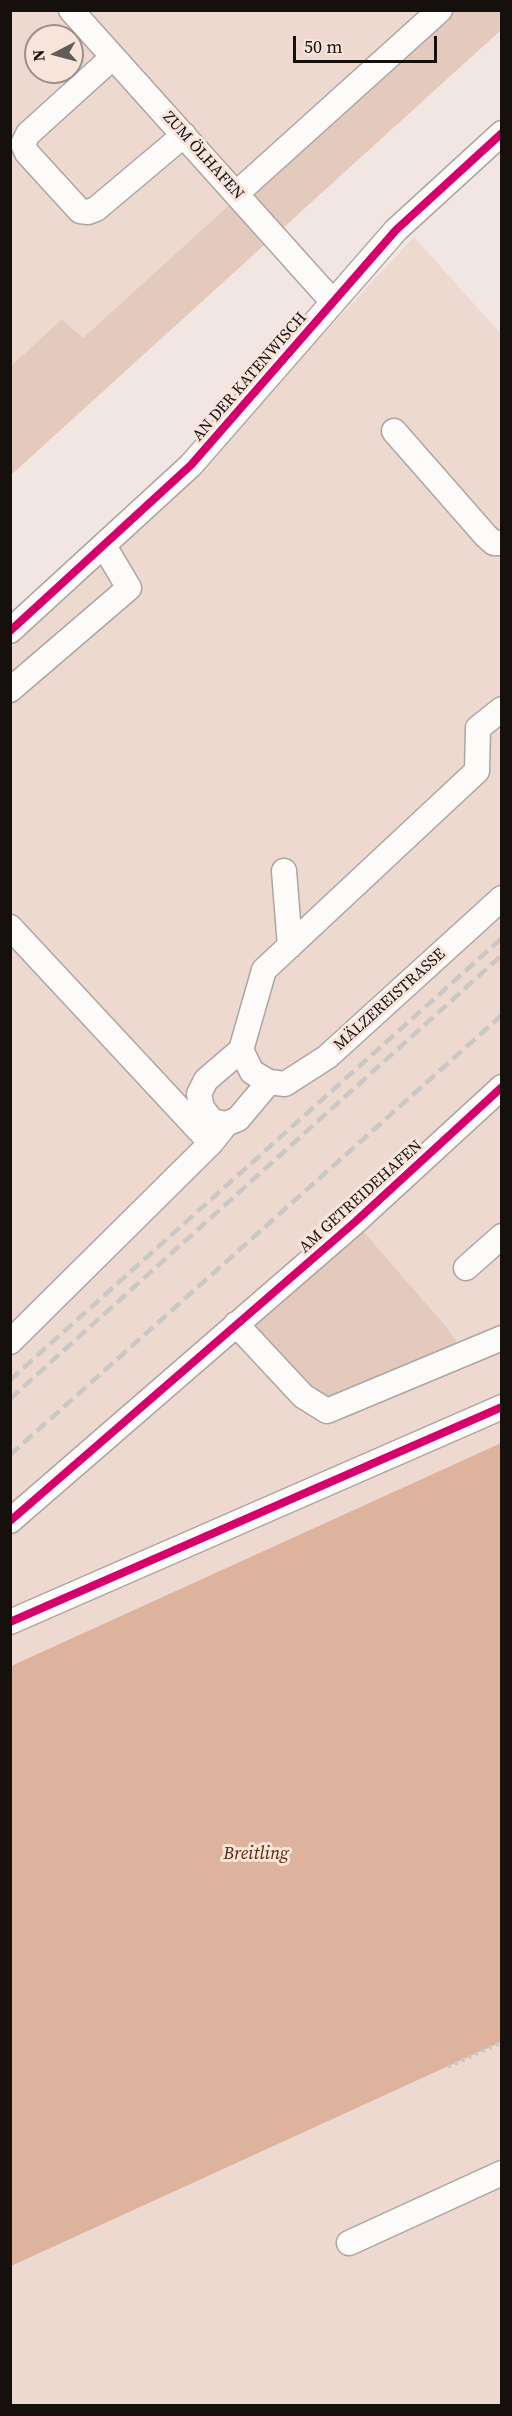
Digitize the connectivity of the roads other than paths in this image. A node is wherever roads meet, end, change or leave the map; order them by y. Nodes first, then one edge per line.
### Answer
1 (71, 10) edge
2 (440, 10) edge
3 (113, 57) junction
4 (501, 133) edge
5 (184, 135) junction
6 (237, 194) junction
7 (333, 302) junction
8 (394, 431) dead end
9 (501, 543) edge
10 (104, 546) junction
11 (10, 631) edge
12 (10, 690) edge
13 (501, 709) edge
14 (284, 871) dead end
15 (501, 898) edge
16 (10, 927) edge
17 (290, 946) junction
18 (241, 1050) junction
19 (269, 1082) junction
20 (501, 1087) edge
21 (218, 1134) junction
22 (501, 1236) edge
23 (466, 1268) dead end
24 (236, 1324) junction
25 (501, 1338) edge
26 (10, 1342) edge
27 (501, 1407) edge
28 (10, 1521) edge
29 (10, 1622) edge
30 (501, 2173) edge
31 (349, 2243) dead end

1 - 3 street, ZUM ÖLHAFEN
2 - 6 street
3 - 5 street, ZUM ÖLHAFEN
3 - 5 street
4 - 7 street, AN DER KATENWISCH
5 - 6 street, ZUM ÖLHAFEN
6 - 7 street, ZUM ÖLHAFEN
7 - 10 street, AN DER KATENWISCH
8 - 9 street
10 - 11 street, AN DER KATENWISCH
10 - 12 street
13 - 17 street
14 - 17 street
15 - 19 street, MÄLZEREISTRASSE
16 - 21 street
17 - 18 street
18 - 19 street
18 - 21 street
19 - 21 street
20 - 24 street, AM GETREIDEHAFEN
21 - 26 street
22 - 23 street
24 - 25 street
24 - 28 street, AM GETREIDEHAFEN
27 - 29 street
30 - 31 street

